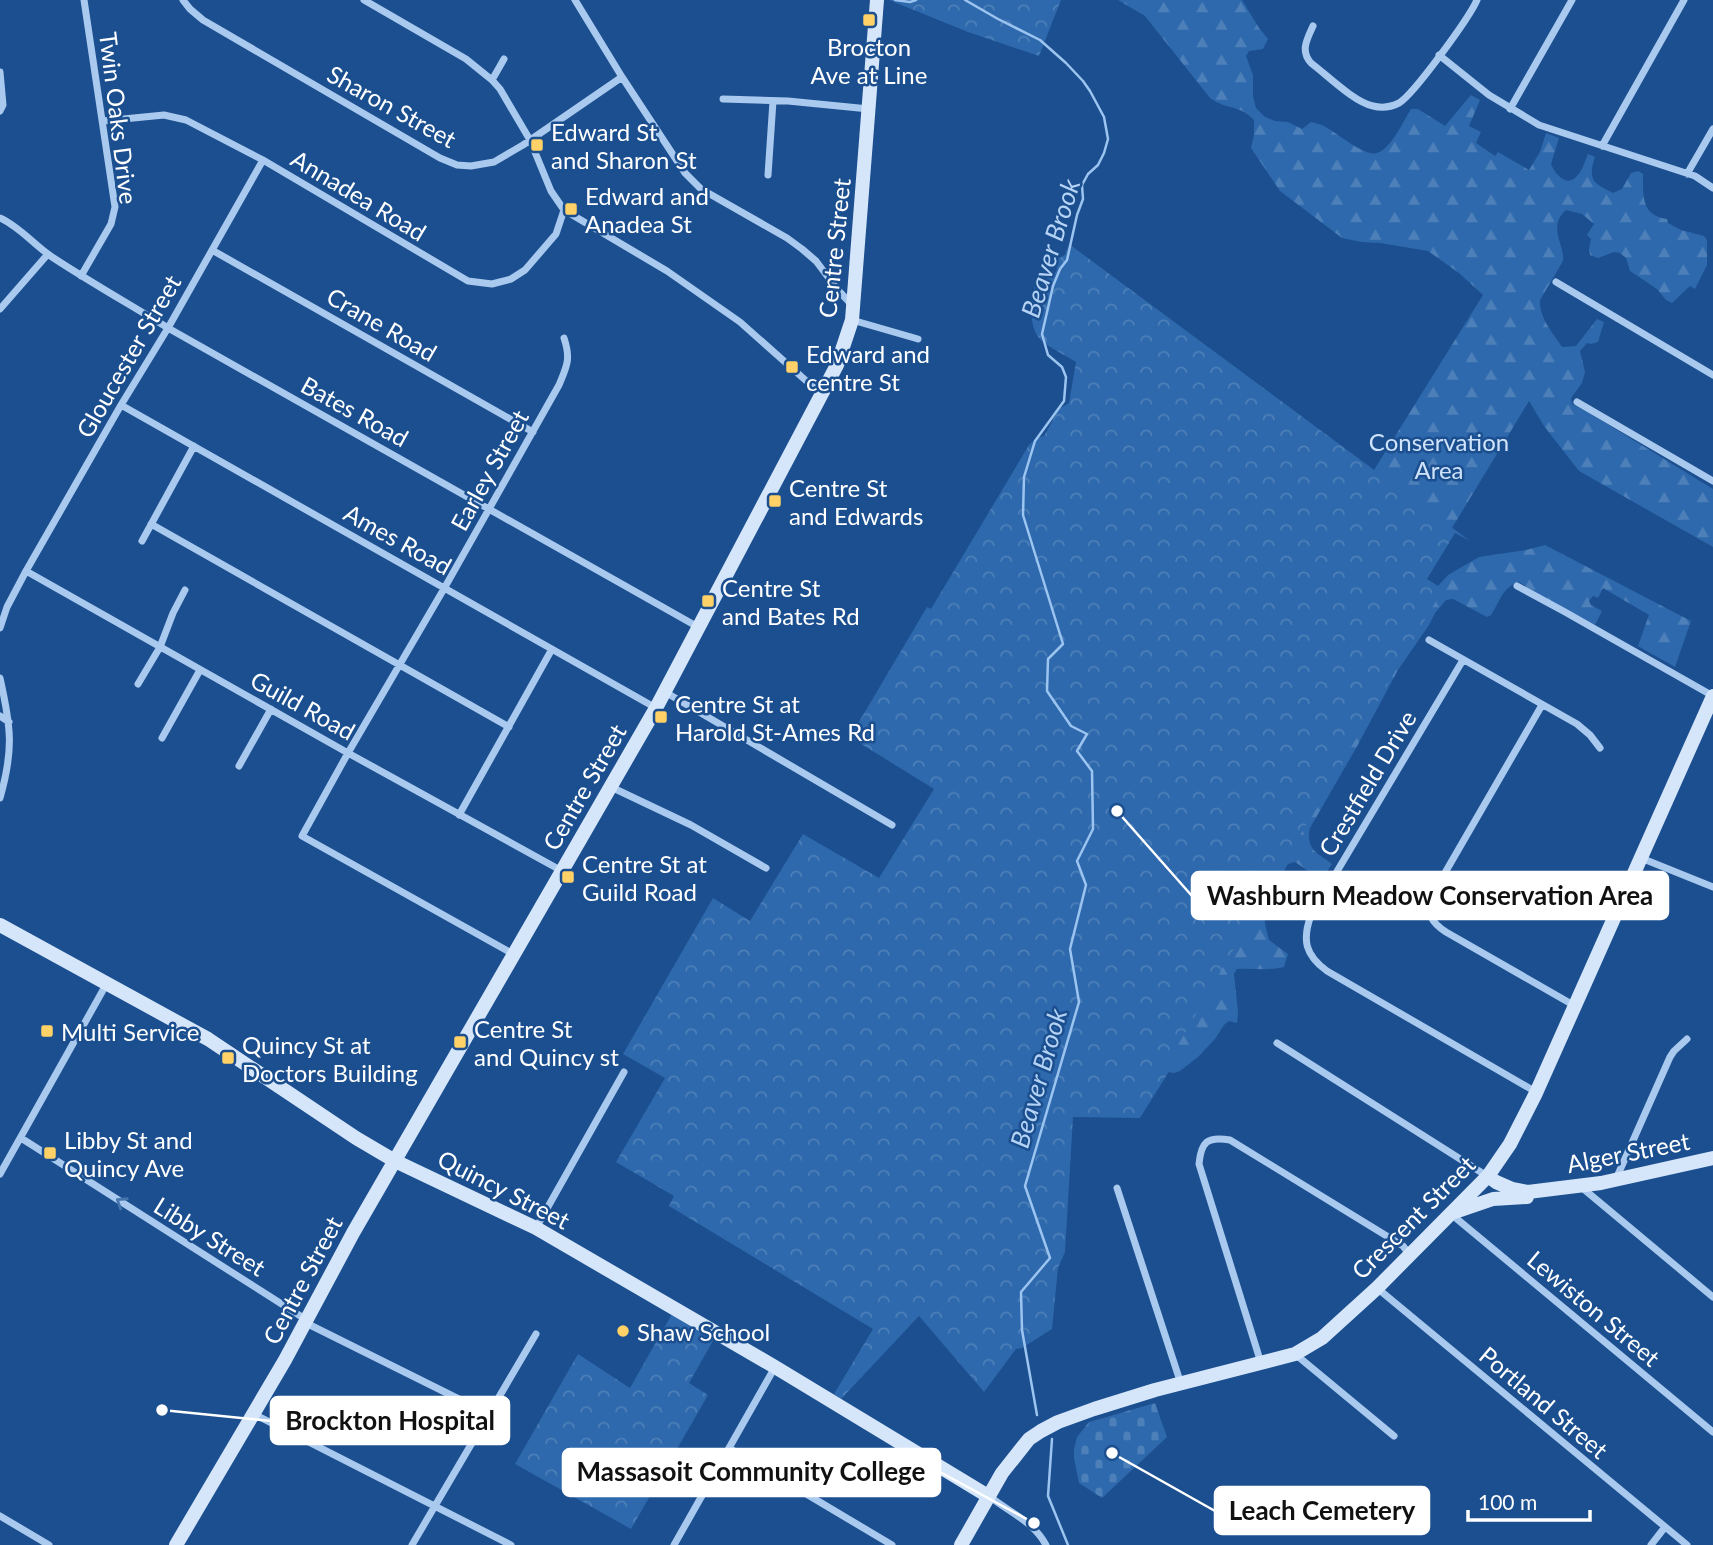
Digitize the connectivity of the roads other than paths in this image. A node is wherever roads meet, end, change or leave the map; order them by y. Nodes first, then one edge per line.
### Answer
1 (84, 0) edge
2 (183, 0) edge
3 (364, 0) edge
4 (575, 0) edge
5 (877, 0) edge
6 (1477, 0) edge
7 (1572, 0) edge
8 (1684, 0) edge
9 (1313, 26) dead end
10 (1439, 55) junction
11 (504, 59) dead end
12 (0, 72) edge
13 (622, 78) junction
14 (492, 80) junction
15 (723, 99) dead end
16 (773, 101) junction
17 (1, 107) edge
18 (870, 109) junction
19 (1510, 109) junction
20 (103, 121) junction
21 (1713, 129) edge
22 (530, 140) junction
23 (1602, 146) junction
24 (263, 160) junction
25 (1687, 174) junction
26 (768, 175) dead end
27 (1713, 188) edge
28 (564, 210) junction
29 (0, 218) edge
30 (212, 250) junction
31 (48, 254) junction
32 (81, 276) junction
33 (1556, 282) dead end
34 (0, 309) edge
35 (852, 313) junction
36 (168, 328) junction
37 (564, 338) dead end
38 (918, 339) dead end
39 (1713, 375) edge
40 (821, 395) junction
41 (1577, 402) dead end
42 (121, 405) junction
43 (533, 432) junction
44 (194, 446) junction
45 (1713, 481) edge
46 (489, 509) junction
47 (151, 524) junction
48 (142, 541) dead end
49 (26, 571) junction
50 (1517, 586) dead end
51 (445, 587) junction
52 (185, 590) dead end
53 (698, 627) junction
54 (0, 628) edge
55 (1429, 640) dead end
56 (160, 648) junction
57 (552, 649) junction
58 (1463, 660) junction
59 (398, 665) junction
60 (200, 670) junction
61 (0, 678) edge
62 (138, 684) dead end
63 (665, 692) junction
64 (1713, 696) edge
65 (1542, 705) junction
66 (656, 708) junction
67 (271, 709) junction
68 (0, 716) edge
69 (9, 722) junction
70 (509, 727) junction
71 (162, 738) dead end
72 (1600, 748) dead end
73 (348, 753) junction
74 (239, 766) dead end
75 (611, 787) junction
76 (0, 798) edge
77 (459, 815) junction
78 (892, 825) dead end
79 (1642, 858) junction
80 (766, 868) dead end
81 (562, 872) junction
82 (1713, 887) edge
83 (0, 925) edge
84 (514, 955) junction
85 (107, 983) junction
86 (1576, 1006) junction
87 (1687, 1039) dead end
88 (1278, 1043) dead end
89 (624, 1072) dead end
90 (1536, 1093) junction
91 (21, 1138) junction
92 (1713, 1158) edge
93 (395, 1161) junction
94 (0, 1174) edge
95 (1488, 1176) junction
96 (1616, 1180) junction
97 (1580, 1186) junction
98 (1117, 1188) dead end
99 (1551, 1189) junction
100 (1451, 1214) junction
101 (536, 1228) junction
102 (1410, 1255) junction
103 (1377, 1288) junction
104 (1713, 1297) edge
105 (306, 1323) junction
106 (536, 1334) dead end
107 (1295, 1354) junction
108 (1261, 1363) junction
109 (775, 1367) junction
110 (1181, 1385) junction
111 (254, 1414) junction
112 (489, 1414) junction
113 (1713, 1432) edge
114 (1394, 1436) dead end
115 (729, 1448) junction
116 (988, 1496) junction
117 (435, 1506) junction
118 (0, 1516) edge
119 (1665, 1527) junction
120 (49, 1545) edge
121 (176, 1545) edge
122 (412, 1545) edge
123 (511, 1545) edge
124 (674, 1545) edge
125 (892, 1545) edge
126 (961, 1545) edge
127 (1046, 1545) edge
128 (1651, 1545) edge
129 (1687, 1545) edge

1 - 20 street, Twin Oaks Drive
2 - 22 street, Sharon Street
3 - 14 street
4 - 13 street
5 - 18 main road, Centre Street
6 - 10 street
7 - 19 street
8 - 23 street
9 - 10 street
10 - 19 street
11 - 14 street
12 - 17 street
13 - 22 street, Sharon Street
13 - 35 street
14 - 22 street
15 - 16 street
16 - 18 street
16 - 26 street
18 - 35 main road, Centre Street
19 - 23 street
20 - 24 street, Annadea Road
20 - 32 street, Twin Oaks Drive
21 - 25 street
22 - 28 street
23 - 25 street
24 - 28 street, Annadea Road
24 - 30 street, Gloucester Street
25 - 27 street
28 - 40 street
29 - 31 street, Bates Road
30 - 36 street, Gloucester Street
30 - 43 street, Crane Road
31 - 32 street, Bates Road
31 - 34 street
32 - 36 street, Bates Road
33 - 39 street
35 - 38 street
35 - 40 main road, Centre Street
36 - 42 street, Gloucester Street
36 - 46 street, Bates Road
37 - 43 street, Earley Street
40 - 53 main road, Centre Street
41 - 45 street
42 - 44 street, Ames Road
42 - 49 street, Gloucester Street
43 - 46 street, Earley Street
44 - 47 street
44 - 51 street, Ames Road
46 - 51 street, Earley Street
46 - 53 street, Bates Road
47 - 48 street
47 - 59 street
49 - 54 street, Gloucester Street
49 - 56 street, Guild Road
50 - 64 street
51 - 57 street, Ames Road
51 - 59 street, Earley Street
52 - 56 street
53 - 63 main road, Centre Street
55 - 58 street
56 - 60 street, Guild Road
56 - 62 street
57 - 66 street, Ames Road
57 - 70 street
58 - 65 street
58 - 90 street, Crestfield Drive
59 - 70 street
59 - 73 street, Earley Street
60 - 67 street, Guild Road
60 - 71 street
61 - 69 street
63 - 66 main road, Centre Street
63 - 78 street
64 - 79 main road, Crescent Street
65 - 72 street
65 - 86 street
66 - 75 main road, Centre Street
67 - 73 street, Guild Road
67 - 74 street
68 - 69 street
69 - 76 street
70 - 77 street
73 - 77 street, Guild Road
73 - 84 street, Earley Street
75 - 80 street
75 - 81 main road, Centre Street
77 - 81 street, Guild Road
79 - 82 street
79 - 86 main road, Crescent Street
81 - 84 main road, Centre Street
83 - 85 main road, Quincy Street
84 - 93 main road, Centre Street
85 - 91 street
85 - 93 main road, Quincy Street
86 - 90 main road, Crescent Street
87 - 96 street
88 - 95 street
89 - 101 street
90 - 95 main road, Crescent Street
91 - 94 street
105 -> 91 street, Libby Street
92 - 96 main road, Alger Street
93 - 101 main road, Quincy Street
93 - 105 main road, Centre Street
95 - 99 main road, Alger Street
95 - 100 main road, Crescent Street
96 - 97 main road, Alger Street
97 - 99 main road, Alger Street
97 - 104 street
98 - 110 street
99 - 100 main road
100 - 102 main road, Crescent Street
100 - 113 street, Lewiston Street
101 - 109 main road, Quincy Street
102 - 103 main road, Crescent Street
102 - 108 street
103 - 107 main road, Crescent Street
103 - 119 street, Portland Street
105 - 111 main road, Centre Street
105 - 112 street, Libby Street
106 - 112 street
107 - 108 main road, Crescent Street
107 - 114 street
108 - 110 main road, Crescent Street
109 - 115 street
109 - 116 main road, Quincy Street
110 - 116 main road, Crescent Street
111 - 117 street
111 - 121 main road, Centre Street
112 - 117 street
115 - 124 street
115 - 125 street
116 - 126 main road, Crescent Street
116 - 127 street
117 - 122 street
117 - 123 street
118 - 120 street
119 - 128 street
119 - 129 street, Portland Street

